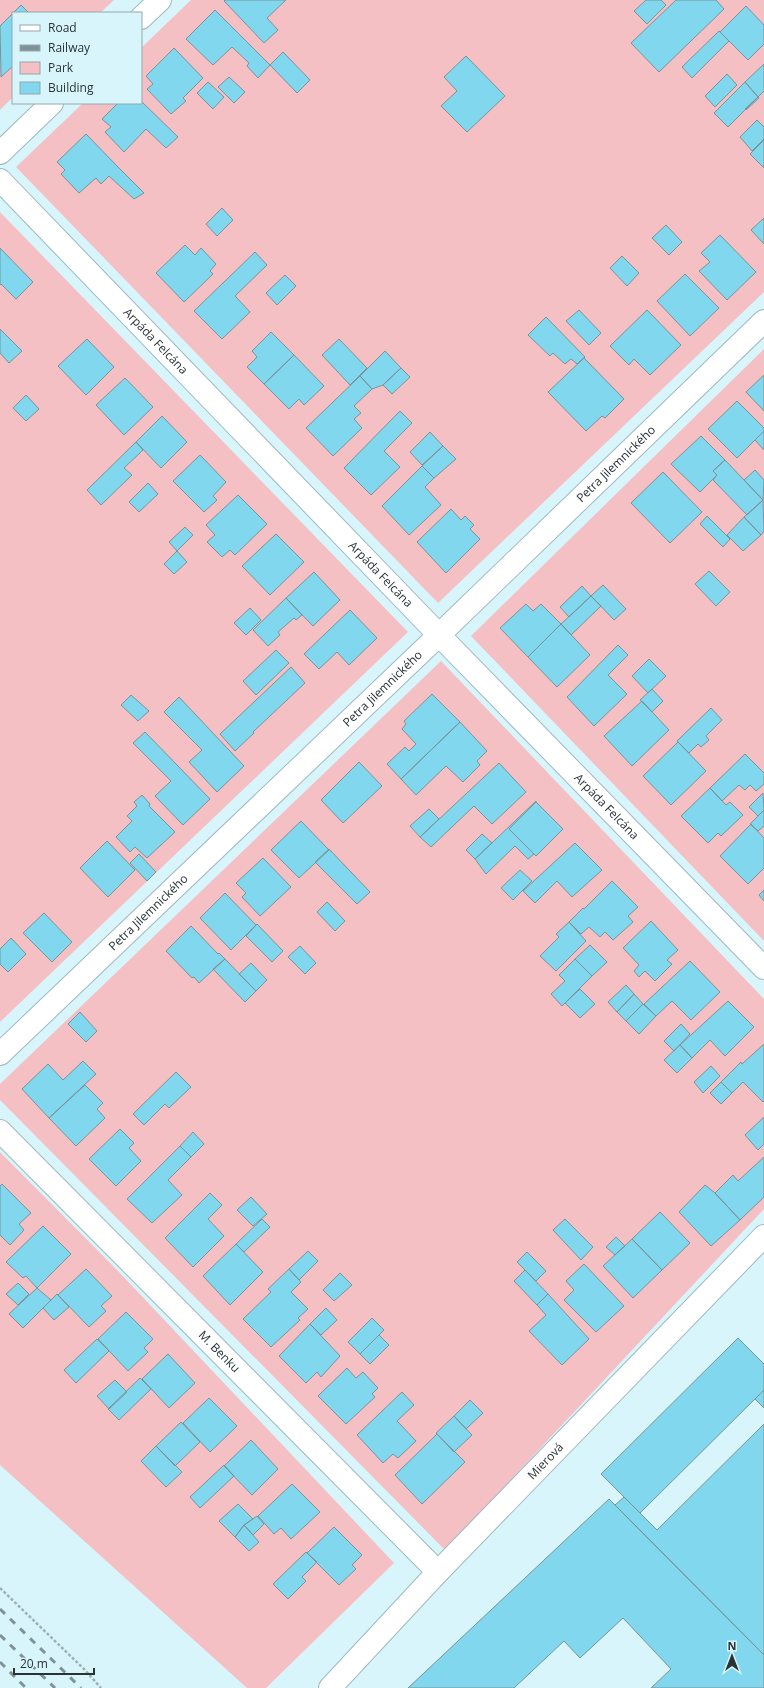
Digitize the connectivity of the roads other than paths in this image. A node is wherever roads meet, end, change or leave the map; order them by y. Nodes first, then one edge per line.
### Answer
1 (160, 0) edge
2 (142, 17) edge
3 (51, 104) edge
4 (0, 153) edge
5 (0, 180) edge
6 (764, 321) edge
7 (439, 635) junction
8 (764, 968) edge
9 (0, 1054) edge
10 (0, 1131) edge
11 (764, 1236) edge
12 (438, 1572) junction
13 (330, 1688) edge

1 - 2 street
3 - 4 street
5 - 7 street, Arpáda Felcána
6 - 7 street, Petra Jilemnického
7 - 8 street, Arpáda Felcána
7 - 9 street, Petra Jilemnického
10 - 12 street, M. Benku
11 - 12 street, Mierová
12 - 13 street, Mierová

